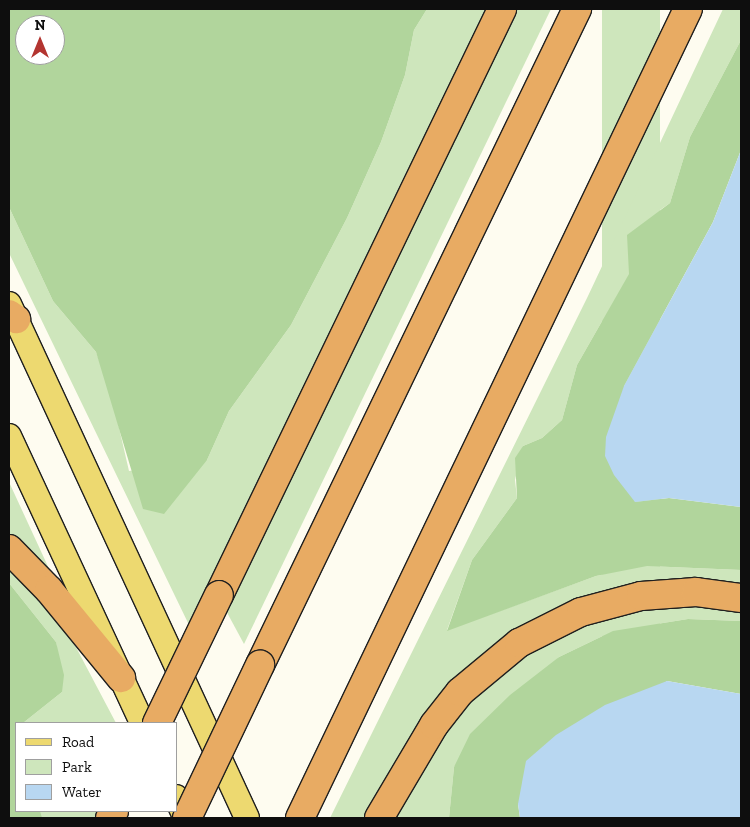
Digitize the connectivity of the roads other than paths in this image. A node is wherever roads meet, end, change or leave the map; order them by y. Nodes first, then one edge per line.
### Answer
1 (502, 9) edge
2 (577, 9) edge
3 (688, 9) edge
4 (11, 312) edge
5 (9, 436) edge
6 (9, 549) edge
7 (741, 598) edge
8 (121, 678) junction
9 (142, 722) edge
10 (156, 722) edge
11 (178, 801) edge
12 (186, 818) edge
13 (247, 818) edge
14 (300, 818) edge
15 (379, 818) edge

1 - 10 highway, bridge
2 - 12 highway, bridge
3 - 14 highway
4 - 13 main road
5 - 8 main road
6 - 8 highway
7 - 15 highway
8 - 9 main road
11 - 12 main road

